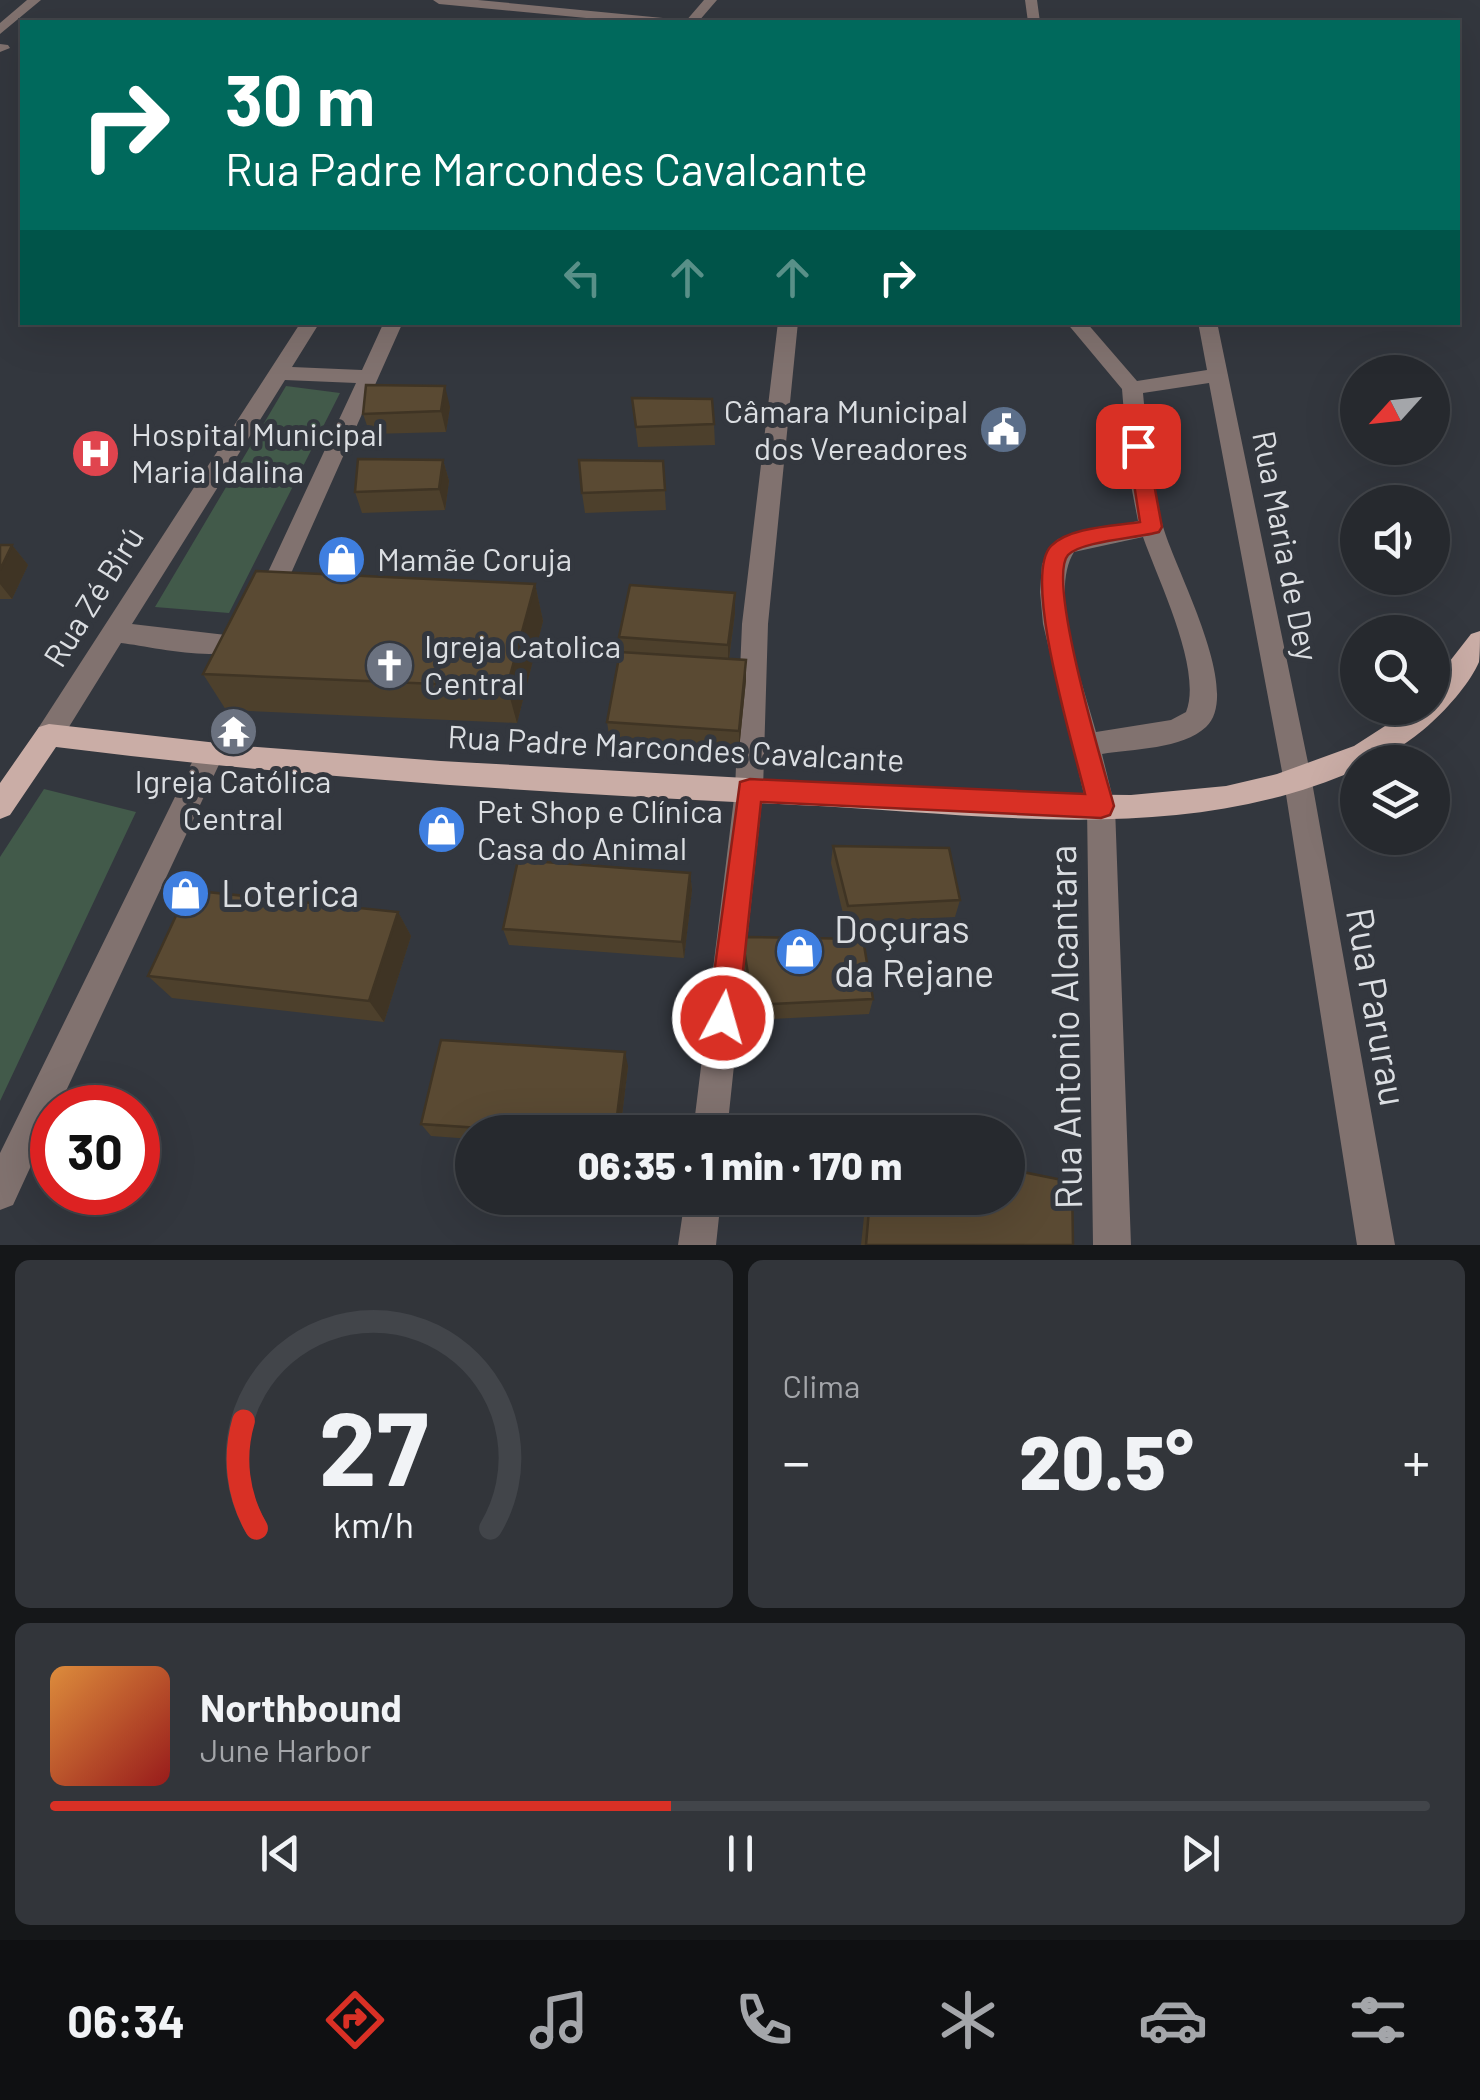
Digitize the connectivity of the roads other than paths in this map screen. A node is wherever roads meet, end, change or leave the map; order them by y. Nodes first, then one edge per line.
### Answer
1 (440, 0) edge
2 (711, 0) edge
3 (40, 6) edge
4 (523, 10) junction
5 (568, 18) edge
6 (516, 20) edge
7 (616, 20) edge
8 (693, 20) edge
9 (0, 30) edge
10 (20, 33) edge
11 (1, 49) edge
12 (309, 325) edge
13 (393, 325) edge
14 (788, 325) edge
15 (1078, 325) edge
16 (1208, 325) edge
17 (276, 374) junction
18 (1218, 374) junction
19 (368, 377) junction
20 (1132, 388) junction
21 (1151, 527) junction
22 (113, 632) junction
23 (1480, 641) edge
24 (1450, 681) edge
25 (1405, 725) edge
26 (49, 735) junction
27 (1088, 744) junction
28 (209, 756) junction
29 (1298, 782) junction
30 (750, 790) junction
31 (0, 806) edge
32 (1101, 806) junction
33 (712, 1115) edge
34 (0, 1192) edge
35 (701, 1215) edge
36 (697, 1245) edge
37 (1112, 1245) edge
38 (1376, 1245) edge

1 - 4 street
2 - 8 street
3 - 9 street
4 - 5 street
4 - 6 street
5 - 7 street
10 - 11 street
12 - 17 street, Rua Zé Birú
13 - 19 street
14 - 30 street
15 - 20 street
16 - 18 street, Rua Maria de Dey
17 - 19 street
17 - 22 street, Rua Zé Birú
18 - 20 street
18 - 29 street, Rua Maria de Dey
19 - 22 street
20 - 21 street
21 - 27 street, Rua Antonio Alcantara
21 - 27 street
22 - 26 street, Rua Zé Birú
23 - 24 main road, Rua Padre Marcondes Cavalcante
25 - 29 main road, Rua Padre Marcondes Cavalcante
26 - 28 main road, Rua Padre Marcondes Cavalcante
26 - 31 main road, Rua Zé Birú
27 - 32 street, Rua Antonio Alcantara
28 - 30 main road, Rua Padre Marcondes Cavalcante
28 - 34 street
29 - 32 main road, Rua Padre Marcondes Cavalcante
29 - 38 street, Rua Parurau
30 - 32 main road, Rua Padre Marcondes Cavalcante
30 - 33 street
32 - 37 street, Rua Antonio Alcantara
35 - 36 street

